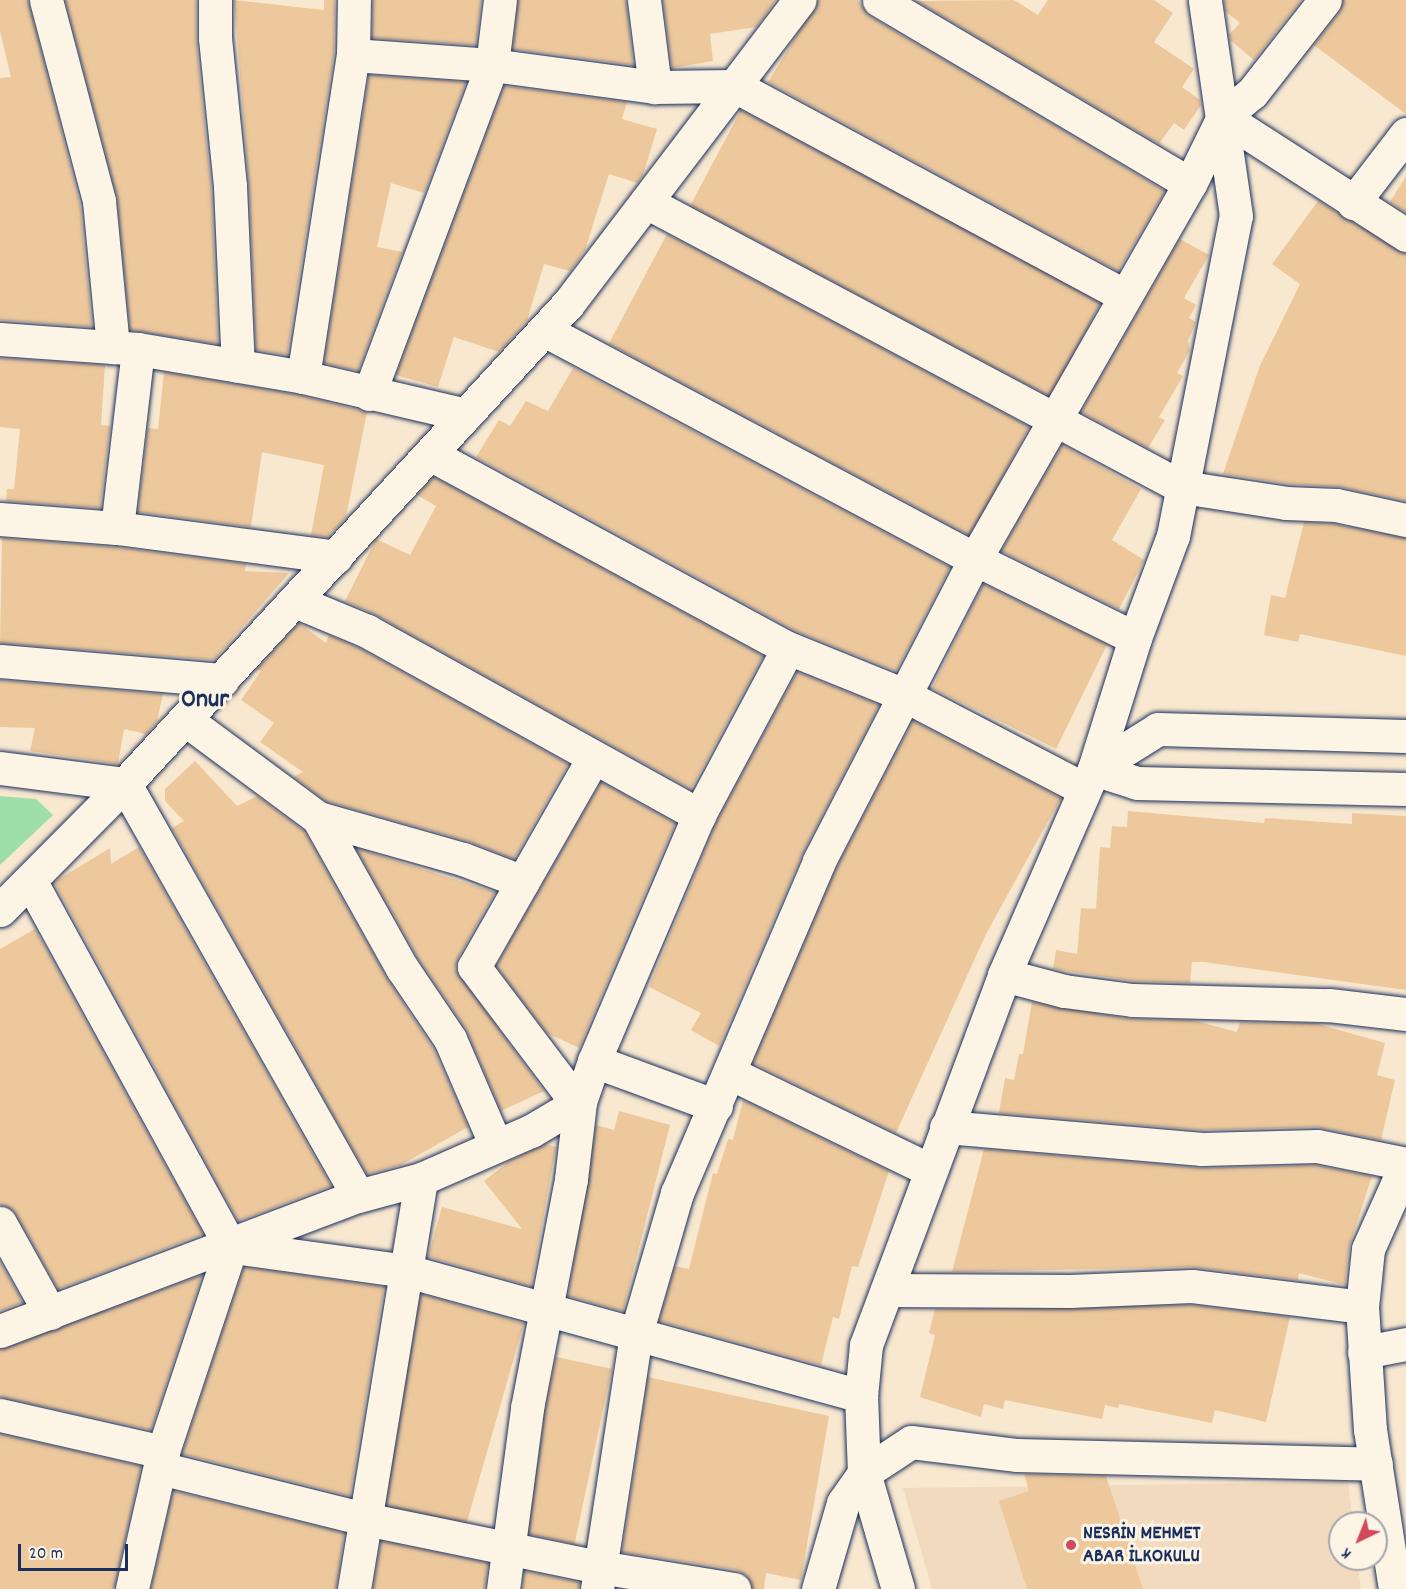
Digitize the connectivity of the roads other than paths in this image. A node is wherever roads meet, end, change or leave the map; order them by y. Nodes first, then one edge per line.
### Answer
1 (45, 0) edge
2 (215, 0) edge
3 (354, 0) edge
4 (500, 0) edge
5 (644, 0) edge
6 (800, 0) edge
7 (879, 0) edge
8 (1205, 0) edge
9 (1325, 0) edge
10 (353, 55) junction
11 (492, 66) junction
12 (735, 86) junction
13 (655, 87) junction
14 (1223, 117) junction
15 (1406, 134) edge
16 (1190, 184) junction
17 (646, 202) junction
18 (1353, 203) junction
19 (1406, 235) edge
20 (1122, 295) junction
21 (544, 330) junction
22 (0, 339) edge
23 (125, 348) junction
24 (238, 366) junction
25 (303, 378) junction
26 (369, 394) junction
27 (466, 415) junction
28 (1053, 419) junction
29 (430, 454) junction
30 (1182, 488) junction
31 (0, 519) edge
32 (1406, 520) edge
33 (117, 528) junction
34 (336, 557) junction
35 (975, 559) junction
36 (295, 601) junction
37 (1135, 638) junction
38 (788, 648) junction
39 (0, 661) edge
40 (222, 680) junction
41 (902, 694) junction
42 (186, 720) junction
43 (1406, 736) edge
44 (593, 758) junction
45 (0, 768) edge
46 (1089, 779) junction
47 (126, 784) junction
48 (1406, 789) edge
49 (699, 816) junction
50 (318, 818) junction
51 (31, 882) junction
52 (523, 882) junction
53 (0, 910) edge
54 (1004, 975) junction
55 (1406, 1014) edge
56 (594, 1061) junction
57 (730, 1073) junction
58 (578, 1102) junction
59 (716, 1106) junction
60 (946, 1127) junction
61 (496, 1146) junction
62 (1406, 1164) edge
63 (930, 1170) junction
64 (420, 1179) junction
65 (358, 1196) junction
66 (0, 1222) edge
67 (231, 1247) junction
68 (407, 1272) junction
69 (886, 1290) junction
70 (1362, 1307) junction
71 (548, 1310) junction
72 (50, 1313) junction
73 (0, 1331) edge
74 (636, 1334) junction
75 (1406, 1344) edge
76 (1364, 1352) junction
77 (861, 1396) junction
78 (0, 1415) edge
79 (162, 1460) junction
80 (1376, 1464) junction
81 (864, 1473) junction
82 (365, 1519) junction
83 (509, 1548) junction
84 (598, 1578) edge
85 (132, 1589) edge
86 (354, 1589) edge
87 (502, 1589) edge
88 (734, 1589) edge
89 (818, 1589) edge
90 (898, 1589) edge
91 (1395, 1589) edge

1 - 23 street
2 - 24 street
3 - 10 street
4 - 11 street
5 - 13 street
6 - 12 street
7 - 16 street
8 - 14 street
9 - 14 street
10 - 11 street
10 - 25 street
11 - 13 street
11 - 26 street
12 - 13 street
12 - 17 street
12 - 20 street
14 - 16 street
14 - 18 street
14 - 30 street
15 - 18 street
16 - 20 street
17 - 21 street
17 - 28 street
18 - 19 street
20 - 28 street
21 - 27 street
21 - 35 street
22 - 23 street
23 - 24 street
23 - 33 street
24 - 25 street
25 - 26 street
26 - 27 street
27 - 29 street
28 - 30 street
28 - 35 street
29 - 34 street
29 - 38 street
30 - 32 street
30 - 37 street
31 - 33 street
33 - 34 street
34 - 36 street
35 - 37 street
35 - 41 street
36 - 40 street
36 - 44 street
37 - 46 street
38 - 41 street
38 - 49 street
39 - 40 street
40 - 42 street
41 - 46 street
41 - 57 street
42 - 47 street
42 - 50 street
43 - 46 street
44 - 49 street
44 - 52 street
45 - 47 street
46 - 48 street
46 - 54 street
47 - 51 street
47 - 65 street
49 - 56 street
50 - 52 street
50 - 61 street
51 - 53 street
51 - 67 street
52 - 58 street
54 - 55 street
54 - 60 street
56 - 58 street
56 - 59 street
57 - 59 street
57 - 63 street
58 - 61 street
58 - 71 street
59 - 74 street
60 - 62 street
60 - 63 street
61 - 64 street
62 - 70 street
63 - 69 street
64 - 65 street
64 - 68 street
65 - 67 street
66 - 72 street
67 - 68 street
67 - 72 street
67 - 79 street
68 - 71 street
68 - 82 street
69 - 70 street
69 - 77 street
70 - 76 street
71 - 74 street
71 - 83 street
72 - 73 street
74 - 77 street
74 - 84 street
75 - 76 street
76 - 80 street
77 - 81 street
78 - 79 street
79 - 82 street
79 - 85 street
80 - 81 street
80 - 91 street
81 - 89 street
81 - 90 street
82 - 83 street
82 - 86 street
83 - 84 street
83 - 87 street
84 - 88 street

